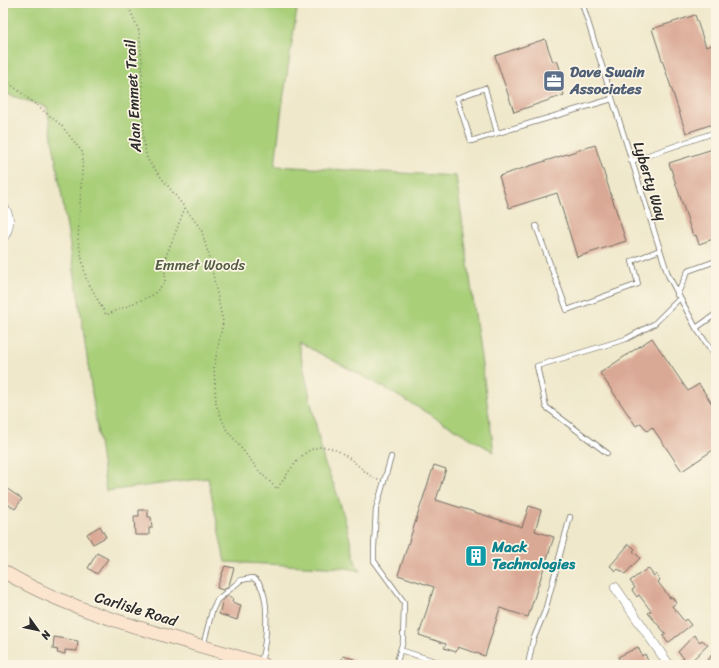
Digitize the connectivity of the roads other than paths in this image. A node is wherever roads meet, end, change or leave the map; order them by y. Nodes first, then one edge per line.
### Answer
1 (582, 3) edge
2 (612, 99) junction
3 (716, 132) edge
4 (497, 133) junction
5 (631, 161) junction
6 (3, 206) edge
7 (536, 226) dead end
8 (3, 238) edge
9 (660, 250) junction
10 (716, 261) edge
11 (678, 297) junction
12 (716, 314) edge
13 (696, 328) junction
14 (716, 357) edge
15 (606, 453) dead end
16 (391, 457) dead end
17 (570, 517) dead end
18 (3, 571) edge
19 (615, 588) dead end
20 (203, 646) junction
21 (400, 650) junction
22 (262, 664) edge
23 (396, 665) edge
24 (447, 665) edge
25 (528, 665) edge
26 (669, 665) edge

1 - 2 lane, Lyberty Way
2 - 4 lane
2 - 5 lane, Lyberty Way
3 - 5 lane
4 - 4 lane
5 - 9 lane, Lyberty Way
6 - 8 street
7 - 9 lane
9 - 11 lane, Lyberty Way
10 - 11 lane
11 - 13 lane, Lyberty Way
11 - 15 lane
12 - 13 lane
13 - 14 lane, Lyberty Way
16 - 21 lane
17 - 25 lane
18 - 20 main road, Carlisle Road
19 - 26 street
20 - 22 main road, Carlisle Road
20 - 22 lane
21 - 23 lane
21 - 24 lane

